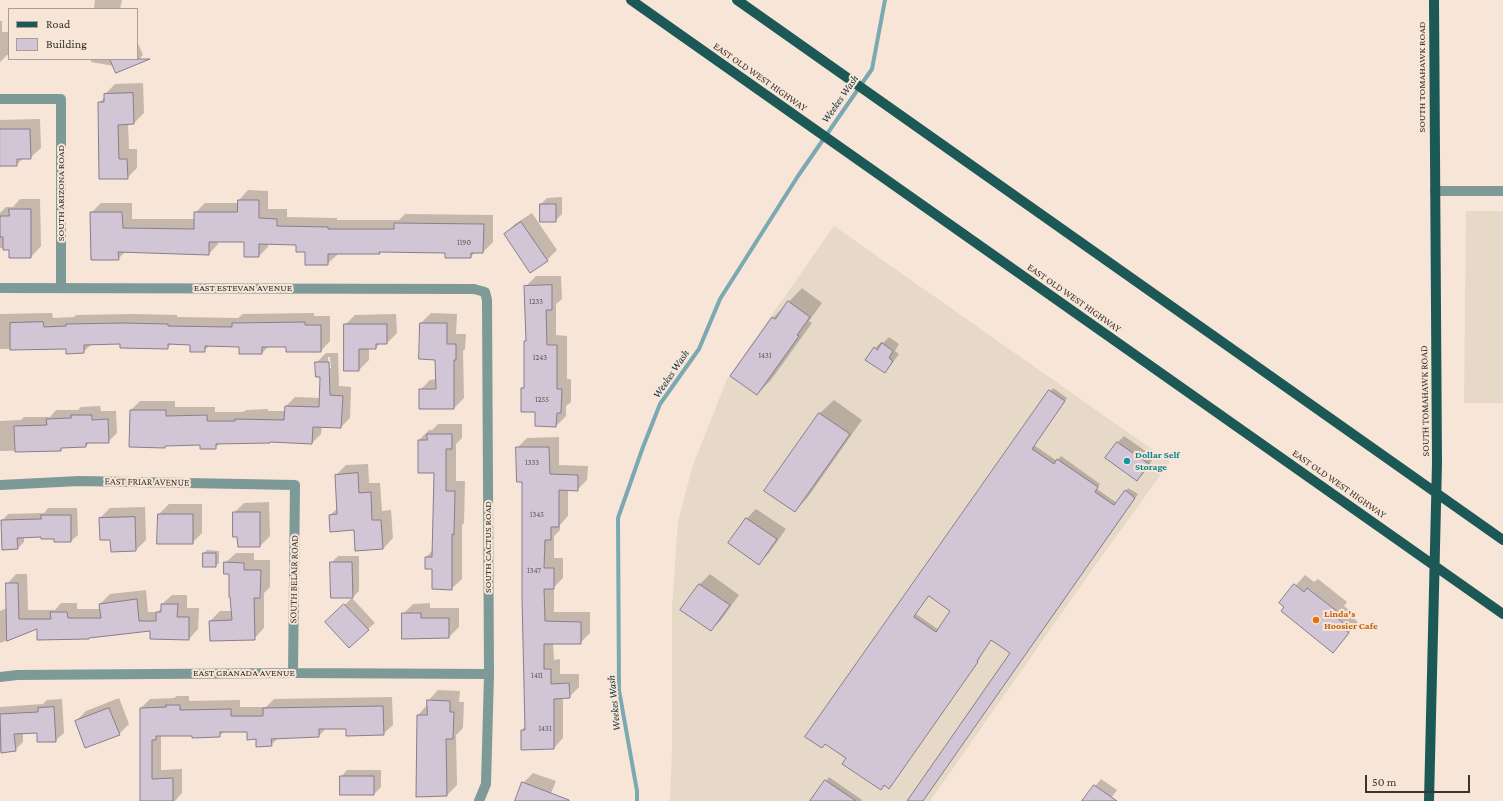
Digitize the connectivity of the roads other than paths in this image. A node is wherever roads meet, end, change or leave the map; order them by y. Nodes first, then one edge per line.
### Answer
1 (631, 0) edge
2 (737, 0) edge
3 (1434, 0) edge
4 (0, 99) edge
5 (1435, 191) junction
6 (1503, 191) edge
7 (0, 288) edge
8 (61, 288) junction
9 (485, 292) joint
10 (295, 485) joint
11 (0, 486) edge
12 (1437, 494) junction
13 (1503, 540) edge
14 (1435, 566) junction
15 (1503, 614) edge
16 (293, 673) junction
17 (489, 674) junction
18 (0, 677) edge
19 (480, 801) edge
20 (1429, 801) edge

1 - 14 main road, EAST OLD WEST HIGHWAY
2 - 12 main road
3 - 5 main road, SOUTH TOMAHAWK ROAD
4 - 8 street, SOUTH ARIZONA ROAD
5 - 6 street
5 - 12 main road, SOUTH TOMAHAWK ROAD
7 - 8 street, EAST ESTEVAN AVENUE
8 - 9 street, EAST ESTEVAN AVENUE
9 - 17 street, SOUTH CACTUS ROAD
10 - 11 street, EAST FRIAR AVENUE
10 - 16 street, SOUTH BELAIR ROAD
12 - 13 main road
12 - 14 main road, SOUTH TOMAHAWK ROAD
14 - 15 main road, EAST OLD WEST HIGHWAY
14 - 20 main road, SOUTH TOMAHAWK ROAD
16 - 17 street, EAST GRANADA AVENUE
16 - 18 street, EAST GRANADA AVENUE
17 - 19 street, SOUTH CACTUS ROAD

